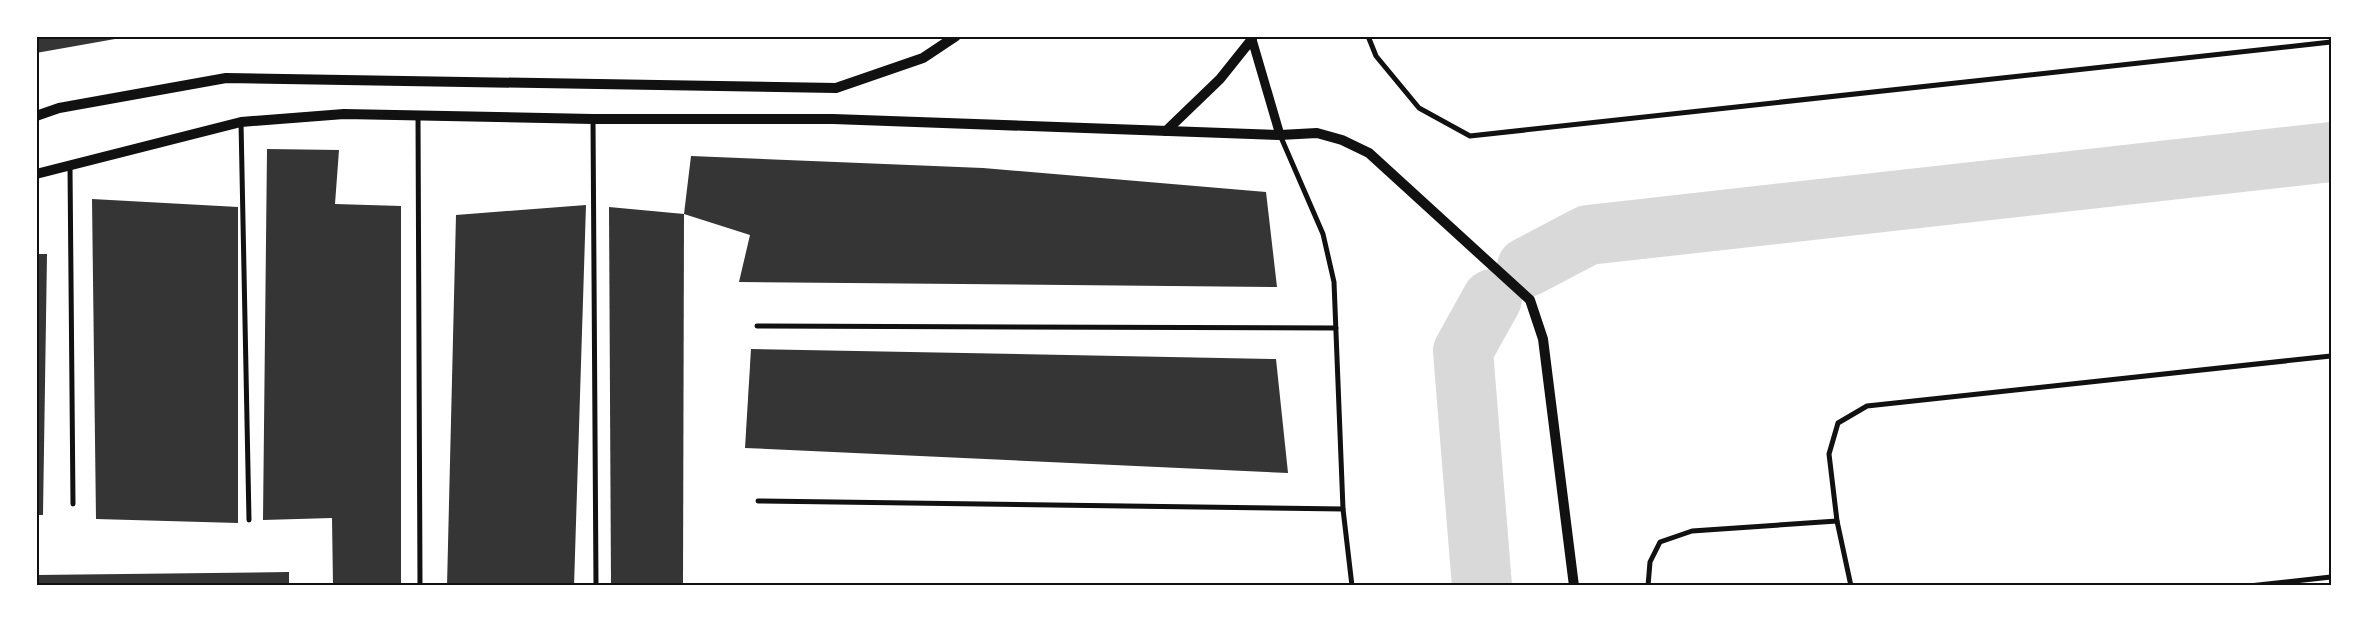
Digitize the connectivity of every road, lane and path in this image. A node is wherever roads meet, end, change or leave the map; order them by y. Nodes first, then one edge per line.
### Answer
1 (956, 36) edge
2 (1368, 36) edge
3 (1251, 38) edge
4 (2331, 42) edge
5 (418, 114) junction
6 (36, 116) edge
7 (593, 119) junction
8 (241, 122) junction
9 (1166, 131) junction
10 (1280, 135) junction
11 (70, 167) junction
12 (36, 174) edge
13 (757, 326) dead end
14 (1336, 328) junction
15 (2331, 356) edge
16 (758, 502) dead end
17 (74, 504) dead end
18 (1343, 509) junction
19 (249, 520) dead end
20 (1837, 522) junction
21 (2331, 577) edge
22 (420, 586) edge
23 (596, 586) edge
24 (1352, 586) edge
25 (1574, 586) edge
26 (1648, 586) edge
27 (1851, 586) edge
28 (2249, 586) edge

1 - 6 main road
2 - 4 street
3 - 9 main road
3 - 10 street
5 - 7 main road
5 - 8 main road
5 - 22 street
7 - 9 main road
7 - 23 street
8 - 11 main road
8 - 19 street
9 - 10 main road
10 - 14 street
10 - 25 main road
11 - 12 main road
11 - 17 street
13 - 14 street
14 - 18 street
15 - 20 street
16 - 18 street
18 - 24 street
20 - 26 street
20 - 27 street
21 - 28 street

